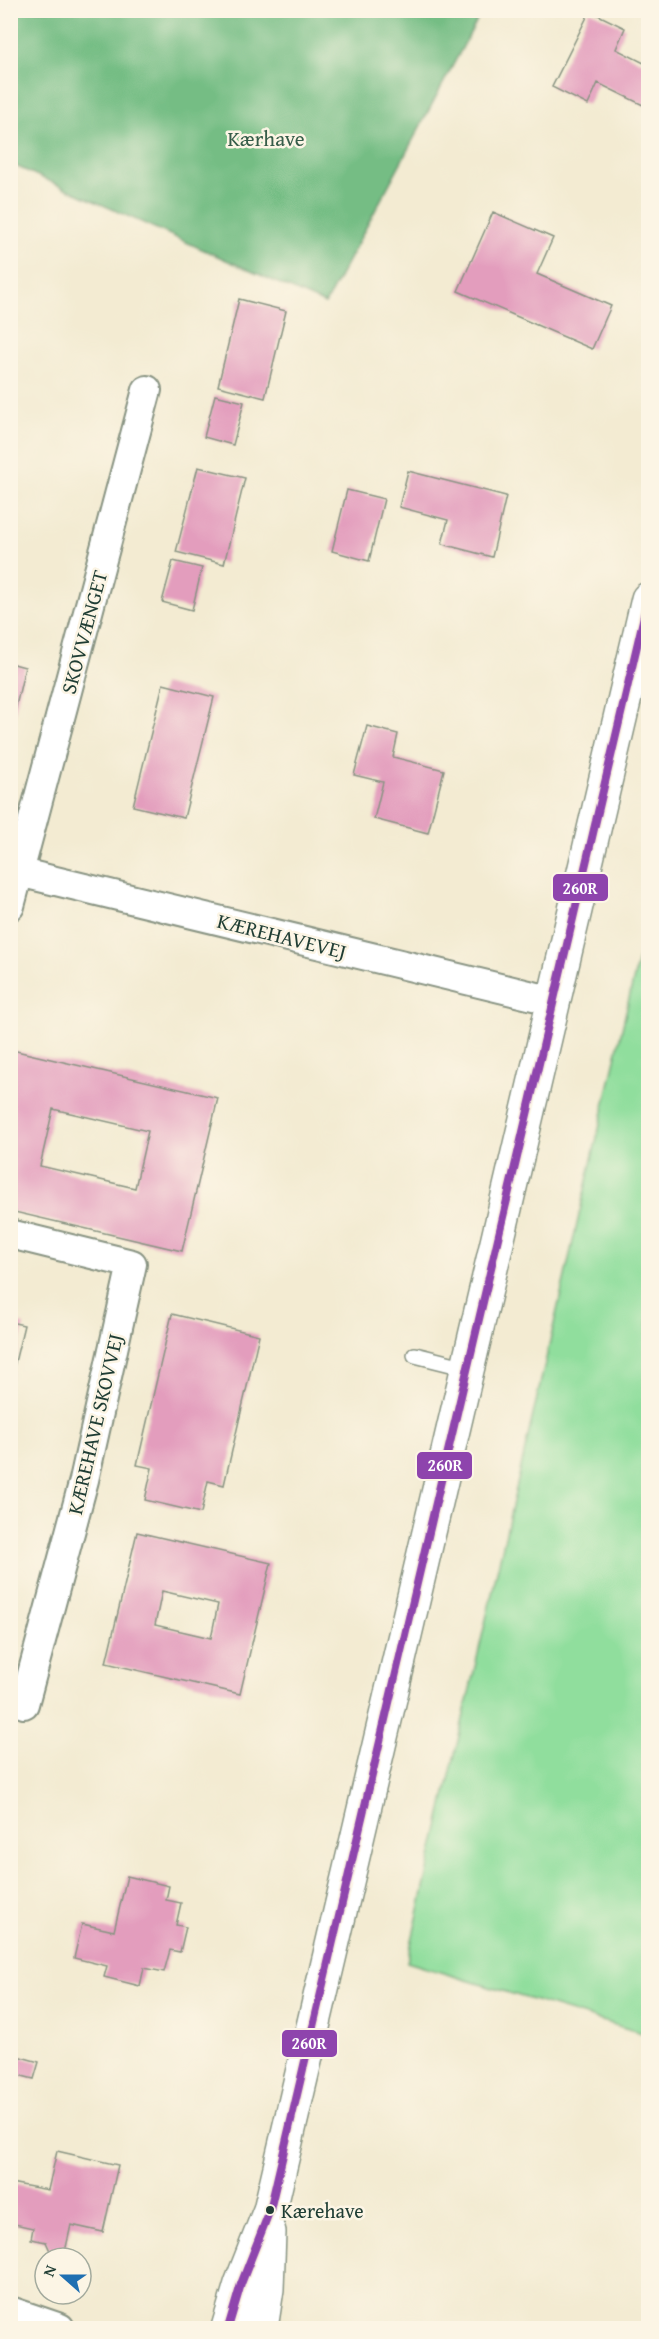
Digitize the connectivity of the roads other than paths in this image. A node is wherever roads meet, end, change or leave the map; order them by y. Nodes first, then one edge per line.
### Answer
1 (147, 390) dead end
2 (648, 599) edge
3 (16, 872) edge
4 (10, 906) edge
5 (554, 1001) junction
6 (10, 1234) edge
7 (416, 1355) dead end
8 (467, 1368) junction
9 (24, 1704) dead end
10 (270, 2210) junction
11 (10, 2311) edge
12 (60, 2328) edge
13 (228, 2328) edge
14 (261, 2328) edge

1 - 3 street, SKOVVÆNGET
2 - 5 main road
3 - 4 street
3 - 5 street, KÆREHAVEVEJ
5 - 8 main road
6 - 9 street, KÆREHAVE SKOVVEJ
7 - 8 lane
8 - 10 main road
10 - 13 main road
10 - 14 main road
11 - 12 street

